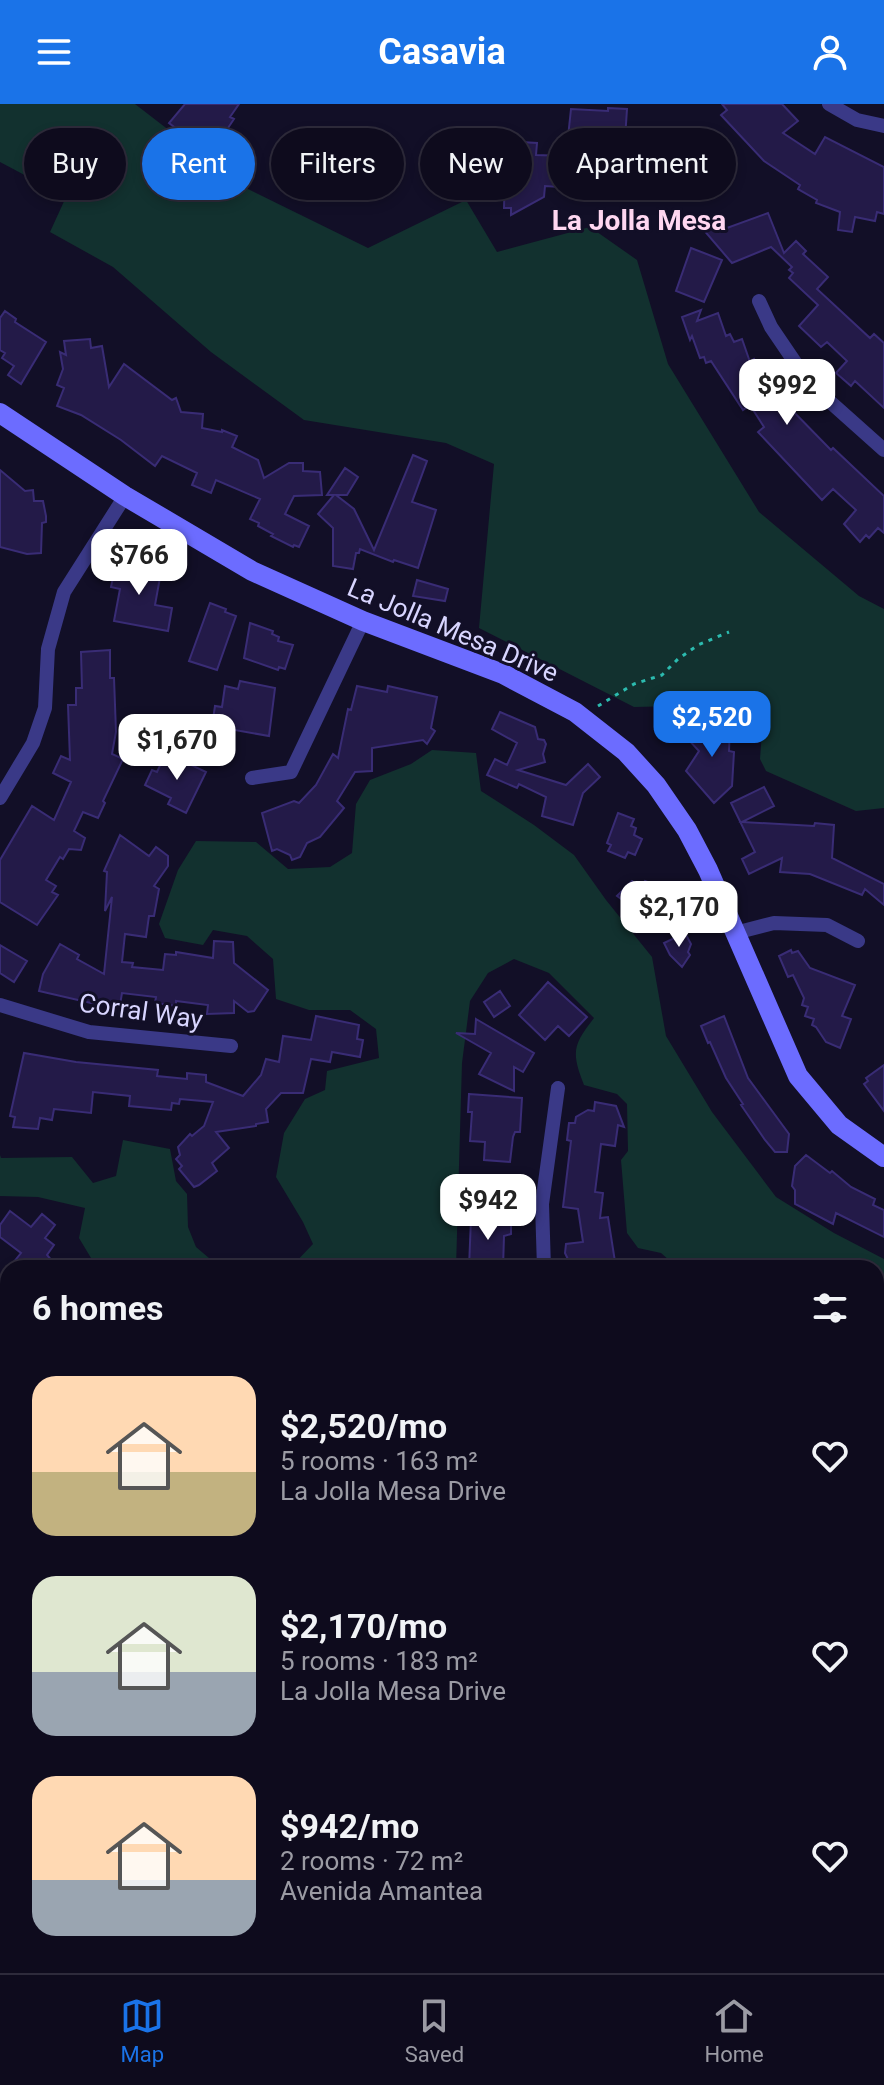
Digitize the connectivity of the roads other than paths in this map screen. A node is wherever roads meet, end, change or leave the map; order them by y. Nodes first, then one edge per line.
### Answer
1 (829, 104) edge
2 (884, 126) edge
3 (759, 301) dead end
4 (0, 413) edge
5 (884, 450) edge
6 (125, 496) junction
7 (363, 621) junction
8 (252, 778) dead end
9 (0, 798) edge
10 (735, 933) junction
11 (858, 941) dead end
12 (0, 1005) edge
13 (231, 1046) dead end
14 (558, 1088) dead end
15 (884, 1157) edge
16 (544, 1260) edge

1 - 2 street
3 - 5 street
4 - 6 street, La Jolla Mesa Drive
6 - 7 street, La Jolla Mesa Drive
6 - 9 street
7 - 8 street
7 - 10 street, La Jolla Mesa Drive
10 - 11 street
10 - 15 street, La Jolla Mesa Drive
12 - 13 street, Corral Way
14 - 16 street

